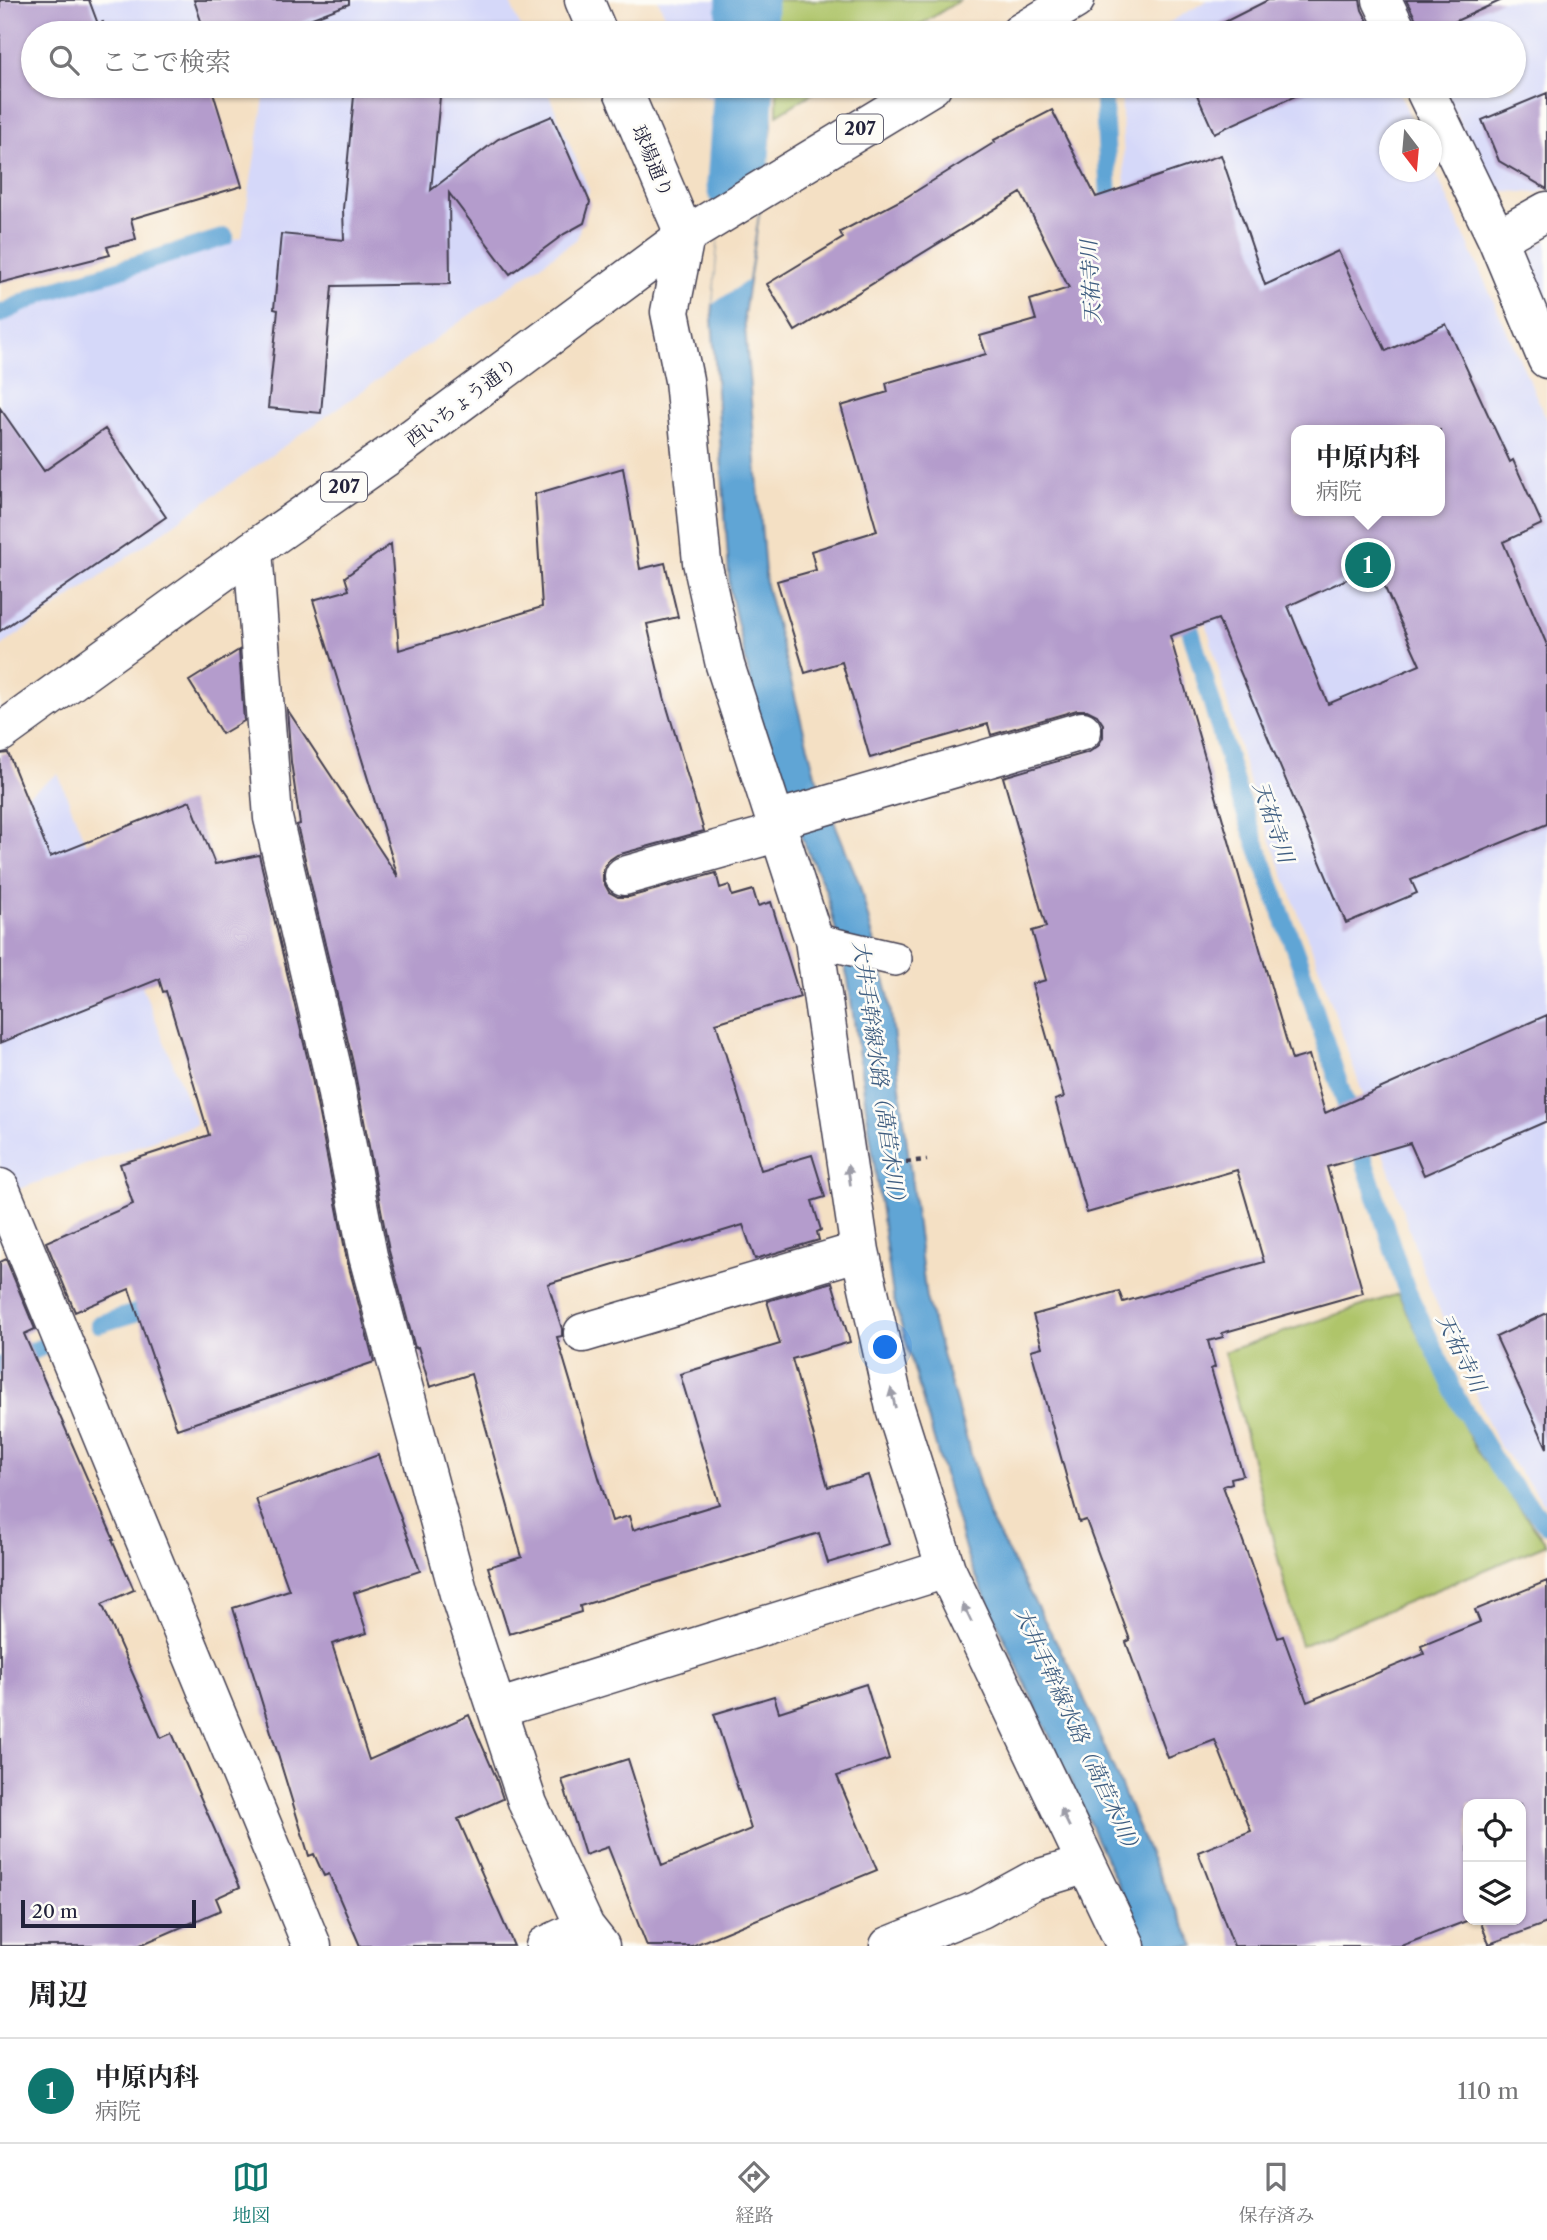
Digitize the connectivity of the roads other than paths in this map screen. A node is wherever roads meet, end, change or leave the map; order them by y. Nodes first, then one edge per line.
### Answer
1 (584, 0) edge
2 (1075, 0) edge
3 (1382, 0) edge
4 (593, 21) edge
5 (1040, 21) edge
6 (1392, 21) edge
7 (626, 98) edge
8 (913, 98) edge
9 (1429, 98) edge
10 (1547, 211) edge
11 (685, 236) junction
12 (1497, 239) junction
13 (1547, 359) edge
14 (253, 550) junction
15 (1082, 730) dead end
16 (0, 733) edge
17 (778, 826) junction
18 (624, 876) dead end
19 (814, 940) junction
20 (895, 959) dead end
21 (0, 1188) edge
22 (860, 1251) junction
23 (583, 1333) dead end
24 (946, 1569) junction
25 (497, 1709) junction
26 (1087, 1864) junction
27 (592, 1936) edge
28 (312, 1946) edge
29 (545, 1946) edge
30 (889, 1946) edge
31 (1126, 1946) edge

1 - 4 main road
2 - 5 main road
3 - 6 main road
7 - 11 main road, 球場通り
8 - 11 main road, 西いちょう通り / 207
9 - 12 main road
10 - 12 main road
11 - 14 main road, 西いちょう通り / 207
11 - 17 main road
12 - 13 main road
14 - 16 main road, 西いちょう通り / 207
14 - 25 main road
15 - 17 main road
17 - 18 main road
17 - 19 main road
19 - 20 lane
22 -> 19 main road
21 - 28 main road
22 - 23 main road
24 -> 22 main road
24 - 25 main road
26 -> 24 main road
25 - 27 main road
26 - 30 main road
26 - 31 main road
27 - 29 main road

